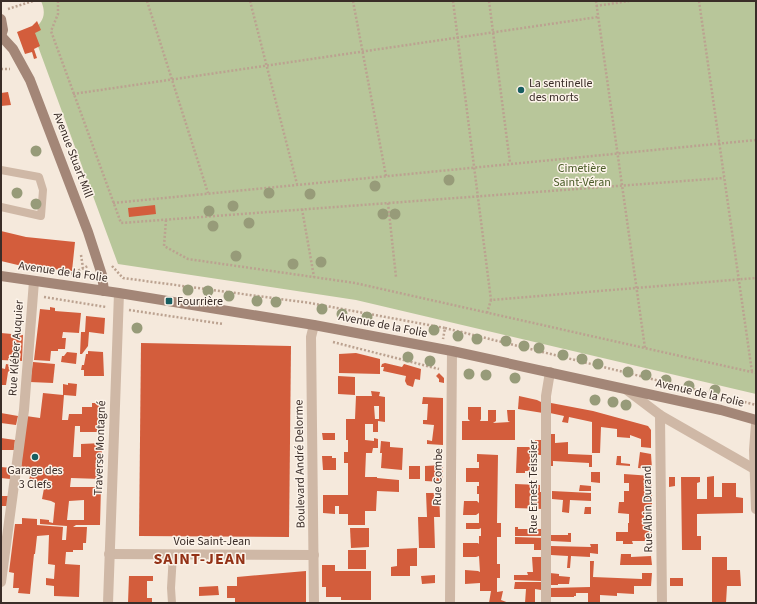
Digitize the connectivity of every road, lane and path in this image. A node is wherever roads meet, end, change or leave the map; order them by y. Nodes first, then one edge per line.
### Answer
1 (32, 1) edge
2 (58, 1) edge
3 (147, 1) edge
4 (250, 1) edge
5 (353, 1) edge
6 (453, 1) edge
7 (489, 1) edge
8 (596, 1) edge
9 (630, 1) edge
10 (699, 1) edge
11 (596, 6) junction
12 (3, 15) edge
13 (598, 17) junction
14 (493, 33) junction
15 (1, 36) edge
16 (457, 38) junction
17 (363, 52) junction
18 (267, 66) junction
19 (172, 79) junction
20 (73, 94) junction
21 (756, 140) edge
22 (719, 143) junction
23 (617, 153) junction
24 (510, 163) junction
25 (474, 167) junction
26 (1, 170) edge
27 (386, 176) junction
28 (724, 178) junction
29 (297, 184) junction
30 (622, 185) junction
31 (208, 193) junction
32 (477, 196) junction
33 (113, 203) junction
34 (388, 203) junction
35 (1, 207) edge
36 (302, 209) junction
37 (166, 220) junction
38 (1, 276) edge
39 (314, 277) junction
40 (396, 277) dead end
41 (756, 278) edge
42 (738, 280) junction
43 (34, 281) junction
44 (636, 288) junction
45 (104, 291) junction
46 (119, 294) junction
47 (491, 300) junction
48 (487, 313) junction
49 (314, 325) junction
50 (445, 328) dead end
51 (645, 348) junction
52 (452, 351) junction
53 (550, 372) junction
54 (752, 372) junction
55 (756, 373) edge
56 (627, 390) junction
57 (718, 395) dead end
58 (726, 397) dead end
59 (756, 405) edge
60 (660, 415) junction
61 (756, 420) edge
62 (756, 424) edge
63 (756, 470) edge
64 (756, 509) edge
65 (109, 554) junction
66 (173, 554) junction
67 (314, 555) junction
68 (1, 582) edge
69 (108, 603) edge
70 (172, 603) edge
71 (314, 603) edge
72 (450, 603) edge
73 (546, 603) edge
74 (662, 603) edge

1 - 12 path
2 - 20 path
3 - 19 path
4 - 18 path
5 - 17 path
6 - 16 path
7 - 14 path
8 - 11 path
9 - 11 path
10 - 22 path
11 - 13 path
12 - 15 main road
13 - 14 path
13 - 23 path
14 - 16 path
14 - 24 path
15 - 45 main road, Avenue Stuart Mill
16 - 17 path
16 - 25 path
17 - 18 path
17 - 27 path
18 - 19 path
18 - 29 path
19 - 20 path
19 - 31 path
20 - 33 path
21 - 22 path
22 - 23 path
22 - 28 path
23 - 24 path
23 - 30 path
24 - 25 path
25 - 27 path
25 - 32 path
26 - 35 lane
27 - 29 path
28 - 30 path
28 - 42 path
29 - 31 path
30 - 32 path
30 - 44 path
31 - 33 path
32 - 34 path
32 - 47 path
33 - 37 path
34 - 36 path
34 - 40 path
36 - 37 path
36 - 39 path
37 - 39 path
38 - 43 main road, Avenue de la Folie
39 - 48 path
41 - 42 path
42 - 44 path
42 - 54 path
43 - 45 main road, Avenue de la Folie
43 - 68 street, Rue Kléber Auquier
44 - 47 path
44 - 51 path
45 - 46 main road, Avenue de la Folie
46 - 49 main road, Avenue de la Folie
46 - 65 street, Traverse Montagné
47 - 48 path
48 - 51 path
49 - 52 main road, Avenue de la Folie
49 - 67 street, Boulevard André Delorme
50 - 57 path
51 - 54 path
52 - 53 main road, Avenue de la Folie
52 - 72 street, Rue Combe
53 - 56 main road, Avenue de la Folie
53 - 73 street, Rue Ernest Teissier
54 - 55 path
56 - 60 street
56 - 61 main road, Avenue de la Folie
58 - 59 path
60 - 63 street
60 - 74 street, Rue Albin Durand
62 - 63 street
63 - 64 street
65 - 66 street, Voie Saint-Jean
65 - 69 street, Traverse Montagné
66 - 67 street, Voie Saint-Jean
66 - 70 lane
67 - 71 street, Boulevard André Delorme

